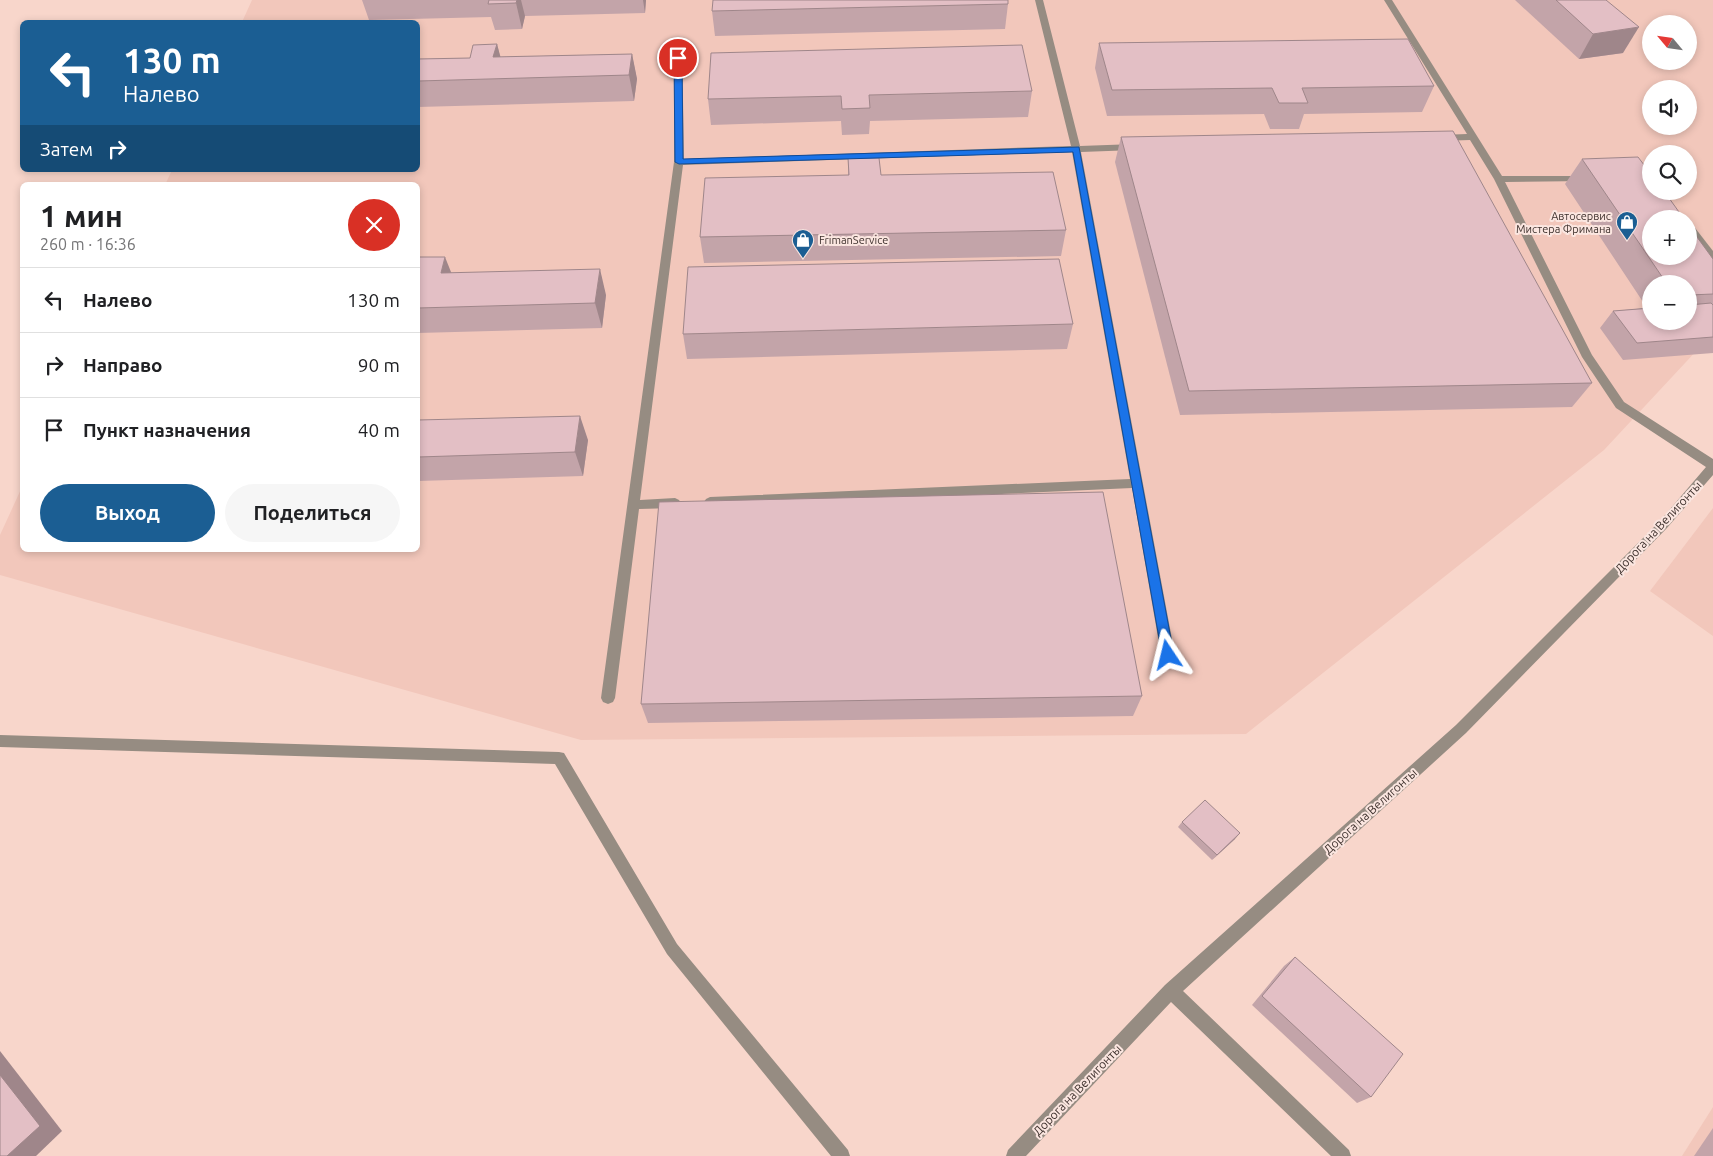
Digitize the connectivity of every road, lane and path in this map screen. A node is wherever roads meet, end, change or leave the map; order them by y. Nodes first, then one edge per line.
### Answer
1 (1039, 0) edge
2 (1388, 0) edge
3 (678, 40) dead end
4 (1472, 137) junction
5 (1433, 138) edge
6 (1146, 147) edge
7 (1076, 149) junction
8 (679, 162) junction
9 (1594, 177) edge
10 (1499, 179) junction
11 (1697, 237) edge
12 (1713, 258) edge
13 (1713, 466) edge
14 (1137, 483) junction
15 (703, 502) edge
16 (683, 503) edge
17 (634, 505) junction
18 (1168, 655) dead end
19 (608, 698) dead end
20 (0, 741) edge
21 (1171, 991) junction
22 (1021, 1153) edge
23 (842, 1156) edge
24 (1343, 1156) edge

1 - 7 street
2 - 4 street
3 - 8 street
4 - 5 street
4 - 10 street
6 - 7 street
7 - 8 street
7 - 14 street
8 - 17 street
9 - 10 street
10 - 13 street
11 - 12 street
13 - 21 street, Дорога на Велигонты
14 - 15 street
14 - 18 street
16 - 17 street
17 - 19 street
20 - 23 street
21 - 22 street, Дорога на Велигонты
21 - 24 street

